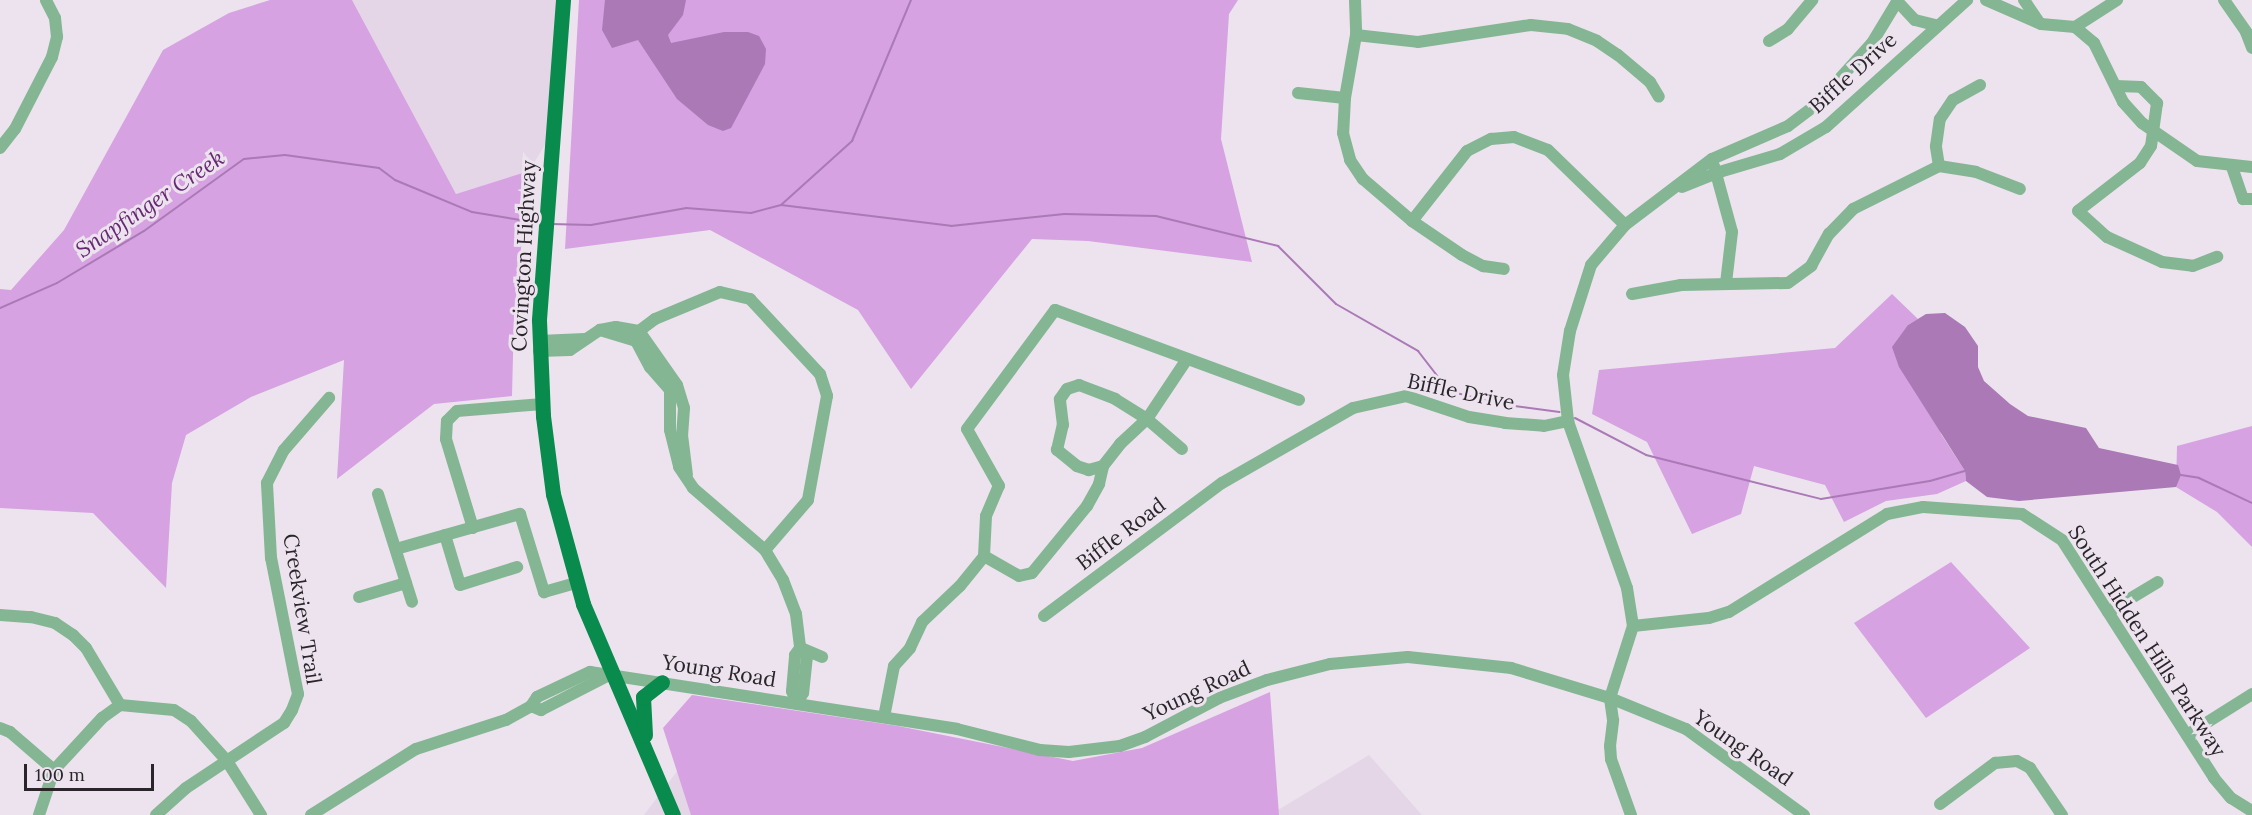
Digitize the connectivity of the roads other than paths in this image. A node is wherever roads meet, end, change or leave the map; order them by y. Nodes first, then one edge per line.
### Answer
1 (46, 0) edge
2 (564, 0) edge
3 (1355, 0) edge
4 (1812, 0) edge
5 (1897, 0) edge
6 (1967, 0) edge
7 (1986, 0) edge
8 (2024, 0) edge
9 (2117, 0) edge
10 (2224, 0) edge
11 (2039, 23) junction
12 (1935, 25) junction
13 (2075, 27) junction
14 (1356, 35) junction
15 (1768, 41) dead end
16 (2252, 48) edge
17 (1980, 85) dead end
18 (2115, 86) junction
19 (1298, 93) dead end
20 (1659, 97) dead end
21 (1345, 99) junction
22 (2153, 131) junction
23 (0, 148) edge
24 (1712, 159) junction
25 (1939, 166) junction
26 (2232, 167) junction
27 (2252, 167) edge
28 (1716, 172) junction
29 (2020, 189) dead end
30 (1659, 197) junction
31 (2252, 199) edge
32 (1412, 221) junction
33 (1625, 225) junction
34 (2217, 257) dead end
35 (1504, 269) dead end
36 (1726, 283) junction
37 (1632, 294) dead end
38 (638, 336) junction
39 (539, 346) junction
40 (1186, 358) junction
41 (329, 398) dead end
42 (1299, 400) dead end
43 (543, 404) junction
44 (1147, 419) junction
45 (1568, 421) junction
46 (1182, 449) dead end
47 (1103, 466) junction
48 (1222, 483) joint
49 (378, 494) dead end
50 (472, 528) junction
51 (445, 535) junction
52 (396, 549) junction
53 (765, 550) junction
54 (984, 556) junction
55 (517, 567) dead end
56 (406, 582) junction
57 (2158, 582) dead end
58 (576, 583) junction
59 (359, 597) dead end
60 (412, 602) dead end
61 (2108, 612) junction
62 (0, 615) edge
63 (1044, 616) dead end
64 (1633, 626) junction
65 (800, 648) junction
66 (822, 657) dead end
67 (611, 674) junction
68 (662, 682) junction
69 (2252, 694) edge
70 (1610, 698) junction
71 (797, 703) junction
72 (120, 705) junction
73 (884, 717) junction
74 (0, 728) edge
75 (2187, 735) junction
76 (642, 742) junction
77 (227, 761) junction
78 (54, 770) junction
79 (1940, 804) dead end
80 (2252, 811) edge
81 (39, 815) edge
82 (156, 815) edge
83 (261, 815) edge
84 (311, 815) edge
85 (673, 815) edge
86 (1631, 815) edge
87 (1804, 815) edge
88 (2062, 815) edge

1 - 23 street
2 - 39 main road, Covington Highway
3 - 14 street
4 - 15 street
5 - 12 street
5 - 24 street, Biffle Drive
6 - 12 street
7 - 11 street
8 - 11 street
9 - 13 street
10 - 16 street
11 - 13 street
12 - 28 street, Biffle Drive
13 - 18 street
14 - 20 street
14 - 21 street
17 - 25 street
18 - 22 street
18 - 22 street
19 - 21 street
21 - 32 street
22 - 26 street
22 - 34 street
24 - 28 street
24 - 30 street, Biffle Drive
25 - 29 street
25 - 36 street
26 - 27 street
26 - 31 street
28 - 30 street, Biffle Drive
28 - 36 street
30 - 33 street, Biffle Drive
32 - 33 street
32 - 35 street
33 - 45 street, Biffle Drive
36 - 37 street
38 - 39 street
38 - 53 street
38 - 53 street
39 - 43 main road, Covington Highway
40 - 42 street
40 - 44 street
40 - 54 street
41 - 77 street, Creekview Trail
43 - 50 street
43 - 58 main road, Covington Highway
44 - 46 street
44 - 47 street
44 - 47 street
45 - 48 street, Biffle Drive
45 - 64 street, Biffle Drive
47 - 54 street
48 - 63 street, Biffle Road
49 - 52 street
50 - 51 street
50 - 58 street
51 - 52 street
51 - 55 street
52 - 56 street
53 - 65 street
54 - 73 street
56 - 59 street
56 - 60 street
57 - 61 street
58 - 67 main road, Covington Highway
61 - 64 street, South Hidden Hills Parkway
61 - 75 street, South Hidden Hills Parkway
62 - 72 street
64 - 70 street, Biffle Drive
65 - 66 street
65 - 71 street
67 - 68 street, Young Road
67 - 76 main road, Covington Highway
67 - 84 street
68 - 71 street, Young Road
68 - 76 main road
69 - 75 street
70 - 73 street, Young Road
70 - 86 street
70 - 87 street, Young Road
71 - 73 street, Young Road
72 - 77 street
72 - 78 street
74 - 78 street
75 - 80 street, South Hidden Hills Parkway
76 - 85 main road, Covington Highway
77 - 82 street, Creekview Trail
77 - 83 street
78 - 81 street
79 - 88 street

